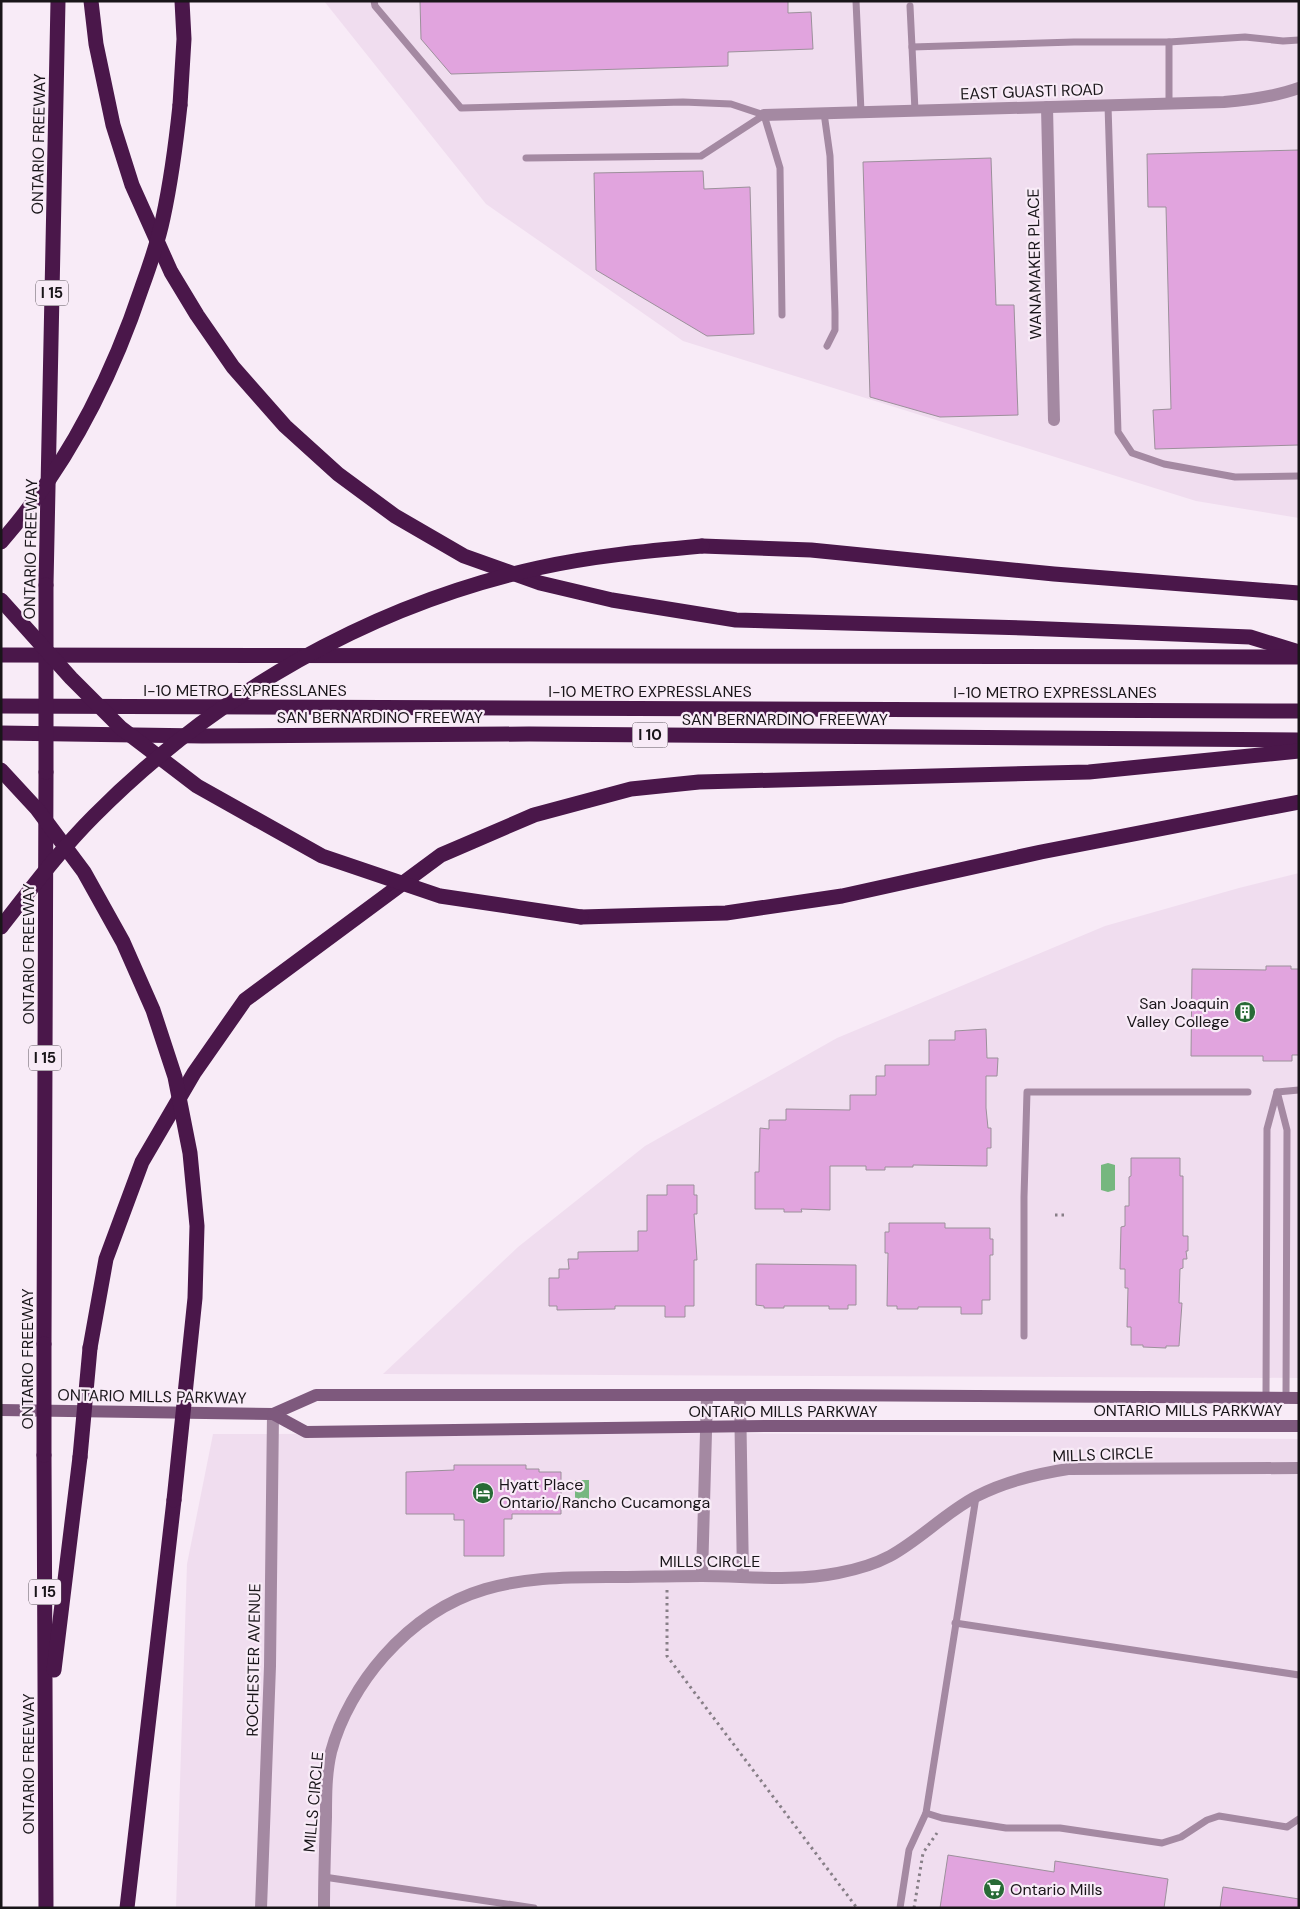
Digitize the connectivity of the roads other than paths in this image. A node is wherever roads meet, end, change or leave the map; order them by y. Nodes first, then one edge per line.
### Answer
1 (58, 1) edge
2 (91, 1) edge
3 (182, 1) edge
4 (374, 1) edge
5 (856, 1) edge
6 (910, 6) dead end
7 (1299, 40) edge
8 (1169, 42) junction
9 (912, 46) junction
10 (1299, 88) edge
11 (1169, 104) junction
12 (1108, 105) junction
13 (1047, 107) junction
14 (915, 111) junction
15 (861, 112) junction
16 (824, 113) junction
17 (764, 115) junction
18 (526, 158) dead end
19 (782, 315) dead end
20 (826, 346) dead end
21 (1054, 420) dead end
22 (1299, 476) edge
23 (1, 542) edge
24 (1299, 593) edge
25 (1, 600) edge
26 (1299, 652) edge
27 (1, 655) edge
28 (1299, 657) edge
29 (1, 706) edge
30 (1299, 711) edge
31 (1, 734) edge
32 (1299, 740) edge
33 (1299, 751) edge
34 (1, 770) edge
35 (1299, 802) edge
36 (1, 927) edge
37 (1299, 1090) edge
38 (1248, 1092) dead end
39 (1278, 1092) junction
40 (1024, 1336) dead end
41 (707, 1396) junction
42 (740, 1396) junction
43 (1266, 1398) junction
44 (1292, 1398) edge
45 (1, 1410) edge
46 (273, 1414) junction
47 (740, 1426) junction
48 (1299, 1426) edge
49 (706, 1427) junction
50 (1299, 1468) edge
51 (976, 1496) junction
52 (702, 1576) junction
53 (743, 1577) junction
54 (955, 1623) junction
55 (1299, 1675) edge
56 (46, 1729) junction
57 (926, 1813) junction
58 (1299, 1819) edge
59 (324, 1877) junction
60 (46, 1908) edge
61 (127, 1908) edge
62 (261, 1908) edge
63 (324, 1908) edge
64 (534, 1908) edge
65 (900, 1908) edge

1 - 56 highway, ONTARIO FREEWAY / I 15, bridge
2 - 26 highway
3 - 23 highway, bridge
4 - 17 lane
5 - 15 lane
6 - 9 lane
7 - 8 lane
8 - 9 lane
8 - 11 lane
9 - 14 lane
10 - 11 street, EAST GUASTI ROAD
11 - 12 street, EAST GUASTI ROAD
12 - 13 street, EAST GUASTI ROAD
12 - 22 lane
13 - 14 street, EAST GUASTI ROAD
13 - 21 street, WANAMAKER PLACE
14 - 15 street, EAST GUASTI ROAD
15 - 16 street, EAST GUASTI ROAD
16 - 17 street, EAST GUASTI ROAD
16 - 20 lane
17 - 18 lane
17 - 19 lane
24 - 36 highway, bridge
25 - 35 highway, bridge
27 - 28 highway
29 - 30 highway, I-10 METRO EXPRESSLANES
31 - 32 highway, SAN BERNARDINO FREEWAY / I 10
33 - 56 highway, bridge
34 - 61 highway, bridge
37 - 39 lane
38 - 40 lane
39 - 43 lane
39 - 44 lane
41 - 42 main road, ONTARIO MILLS PARKWAY
41 - 46 main road, ONTARIO MILLS PARKWAY
41 - 49 street
42 - 43 main road, ONTARIO MILLS PARKWAY
42 - 47 street
43 - 44 main road, ONTARIO MILLS PARKWAY
45 - 46 main road, ONTARIO MILLS PARKWAY
46 - 49 main road, ONTARIO MILLS PARKWAY
46 - 62 street, ROCHESTER AVENUE
47 - 48 main road, ONTARIO MILLS PARKWAY
47 - 49 main road, ONTARIO MILLS PARKWAY
47 - 53 street
49 - 52 street
50 - 51 street, MILLS CIRCLE
51 - 53 street, MILLS CIRCLE
51 - 54 lane
52 - 53 street, MILLS CIRCLE
52 - 59 street, MILLS CIRCLE
54 - 55 lane
54 - 57 lane
56 - 60 highway, ONTARIO FREEWAY / I 15
57 - 58 lane
57 - 65 lane
59 - 63 street, MILLS CIRCLE
59 - 64 lane

